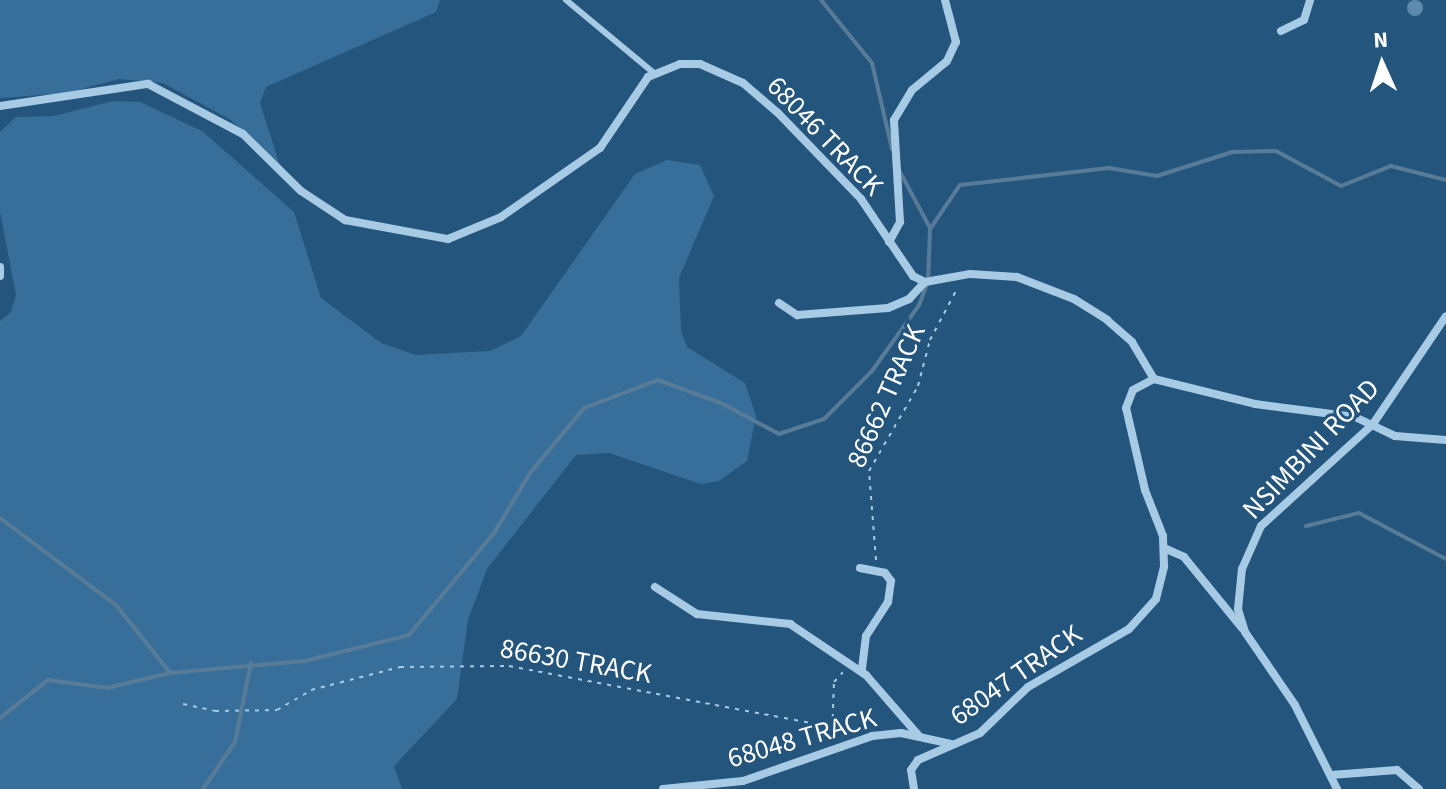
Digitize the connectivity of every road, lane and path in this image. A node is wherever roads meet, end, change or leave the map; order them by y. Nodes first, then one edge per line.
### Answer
1 (566, 0) edge
2 (945, 0) edge
3 (1310, 0) edge
4 (1281, 31) dead end
5 (655, 74) junction
6 (0, 106) edge
7 (889, 242) junction
8 (0, 267) edge
9 (0, 276) edge
10 (957, 278) junction
11 (925, 282) junction
12 (779, 303) dead end
13 (1446, 316) edge
14 (1154, 379) junction
15 (1373, 424) junction
16 (1446, 440) edge
17 (1164, 548) junction
18 (860, 568) dead end
19 (877, 571) junction
20 (655, 587) dead end
21 (1245, 632) junction
22 (849, 661) junction
23 (862, 671) junction
24 (183, 704) dead end
25 (833, 726) junction
26 (872, 736) junction
27 (919, 736) junction
28 (952, 744) junction
29 (830, 754) junction
30 (1331, 775) junction
31 (663, 789) edge
32 (914, 789) edge
33 (1337, 789) edge
34 (1419, 789) edge

1 - 5 lane
2 - 7 street
3 - 4 street
5 - 6 street
5 - 7 street, 68046 TRACK
7 - 11 street, 68046 TRACK
8 - 9 street
10 - 11 street
10 - 14 street
10 - 19 path, 86662 TRACK
11 - 12 street
13 - 15 street, NSIMBINI ROAD
14 - 15 street
14 - 17 street, 68047 TRACK
15 - 16 street
15 - 21 street, NSIMBINI ROAD
17 - 21 street
17 - 28 street, 68047 TRACK
18 - 19 street
19 - 23 street
20 - 22 street
21 - 30 street, NSIMBINI ROAD
22 - 23 street
22 - 25 path
23 - 27 street
24 - 25 path, 86630 TRACK
25 - 26 path, 86630 TRACK
25 - 29 path
26 - 27 street, 68048 TRACK
26 - 29 street, 68048 TRACK
27 - 28 street, 68048 TRACK
28 - 32 street, 68047 TRACK
29 - 31 street, 68048 TRACK
30 - 33 street, NSIMBINI ROAD
30 - 34 street

